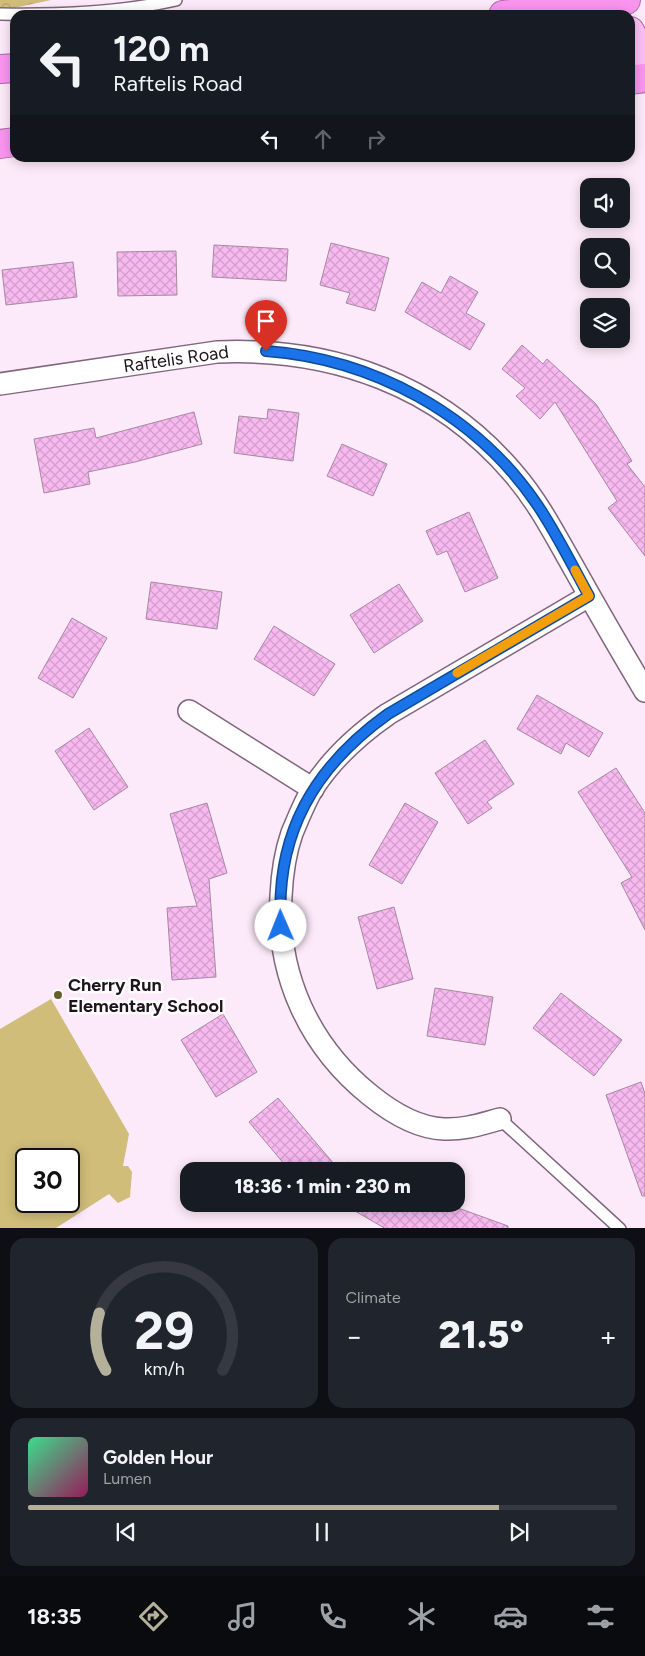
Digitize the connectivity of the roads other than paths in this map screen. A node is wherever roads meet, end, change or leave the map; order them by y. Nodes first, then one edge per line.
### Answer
1 (176, 0) edge
2 (619, 4) edge
3 (97, 10) edge
4 (556, 10) edge
5 (635, 41) edge
6 (645, 60) edge
7 (0, 384) edge
8 (589, 596) junction
9 (645, 691) edge
10 (189, 711) dead end
11 (313, 789) junction
12 (500, 1119) joint
13 (620, 1228) edge

1 - 3 lane
2 - 4 highway
5 - 6 main road
7 - 8 street, Raftelis Road
8 - 9 street, Raftelis Road
8 - 11 street
10 - 11 street
11 - 12 street
12 - 13 lane

